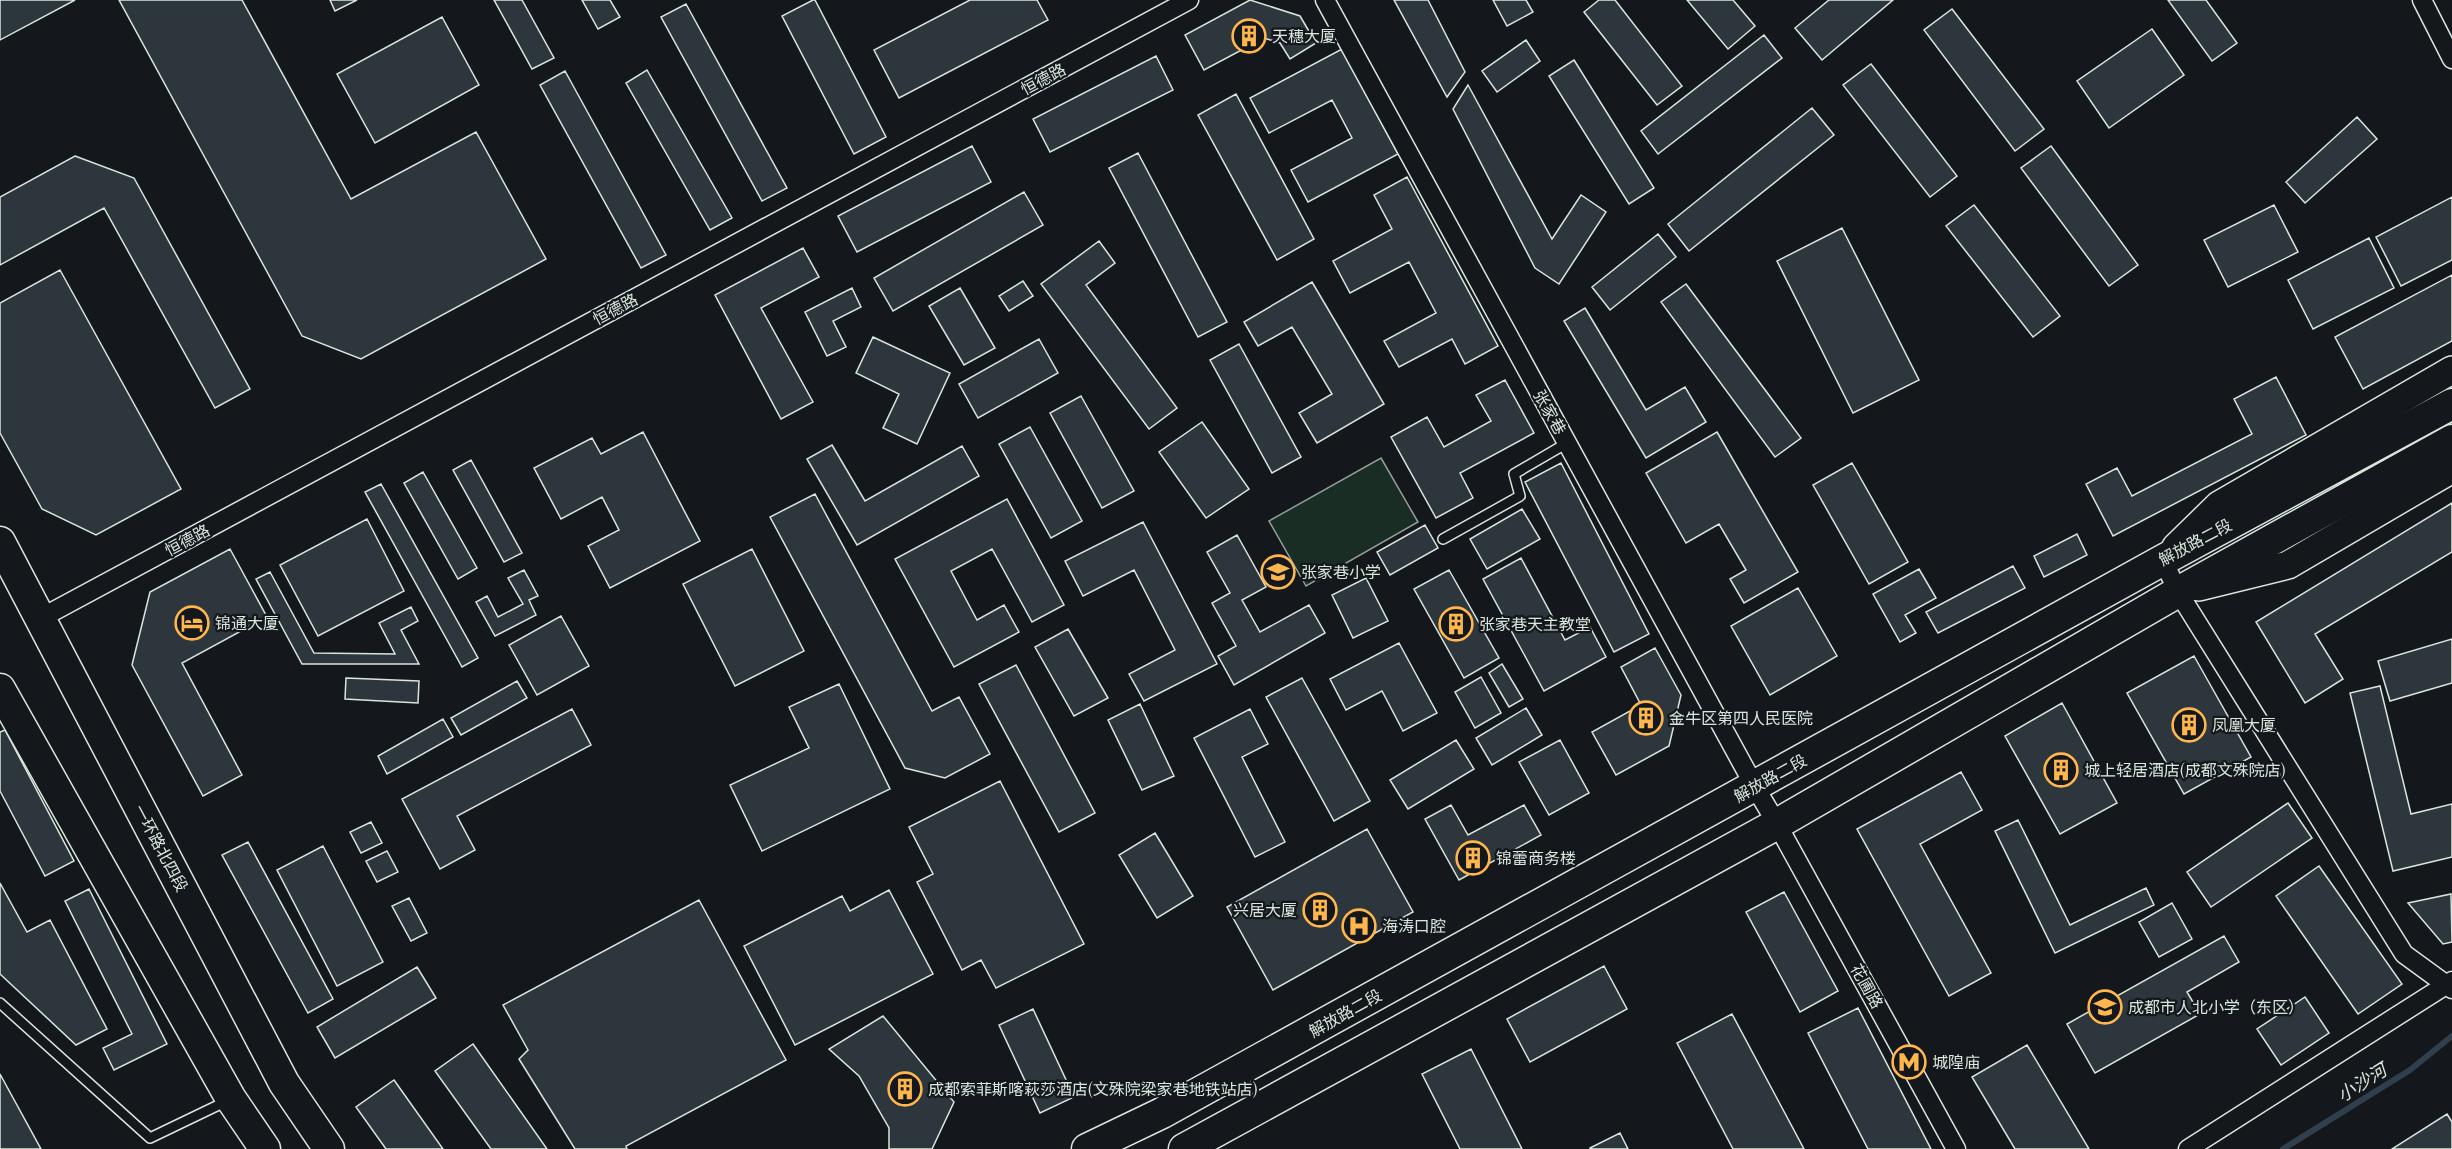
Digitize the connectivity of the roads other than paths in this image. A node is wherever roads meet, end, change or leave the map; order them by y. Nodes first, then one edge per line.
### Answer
1 (1189, 0) edge
2 (1325, 0) edge
3 (2422, 0) edge
4 (2452, 59) edge
5 (2452, 370) edge
6 (2452, 404) edge
7 (2452, 440) edge
8 (1567, 443) junction
9 (2452, 469) edge
10 (1443, 539) dead end
11 (0, 542) edge
12 (2163, 560) junction
13 (2178, 592) junction
14 (42, 618) junction
15 (0, 689) edge
16 (1755, 787) junction
17 (1777, 824) junction
18 (2450, 985) edge
19 (0, 1003) edge
20 (231, 1099) junction
21 (266, 1149) edge
22 (329, 1149) edge
23 (1087, 1149) edge
24 (1184, 1149) edge
25 (1956, 1149) edge
26 (2188, 1149) edge

1 - 14 street, 恒德路
2 - 8 street, 张家巷
3 - 4 street
5 - 12 street
6 - 12 main road, 解放路二段
7 - 13 main road
8 - 10 lane
8 - 16 street, 张家巷
9 - 13 street
11 - 14 main road, 一环路北四段
12 - 13 street
12 - 16 main road, 解放路二段
13 - 17 main road
13 - 18 street
14 - 22 main road, 一环路北四段
15 - 20 main road
16 - 17 street, 张家巷
16 - 23 main road, 解放路二段
17 - 24 main road
17 - 25 street, 花圃路
18 - 26 street
19 - 20 lane
20 - 21 main road

